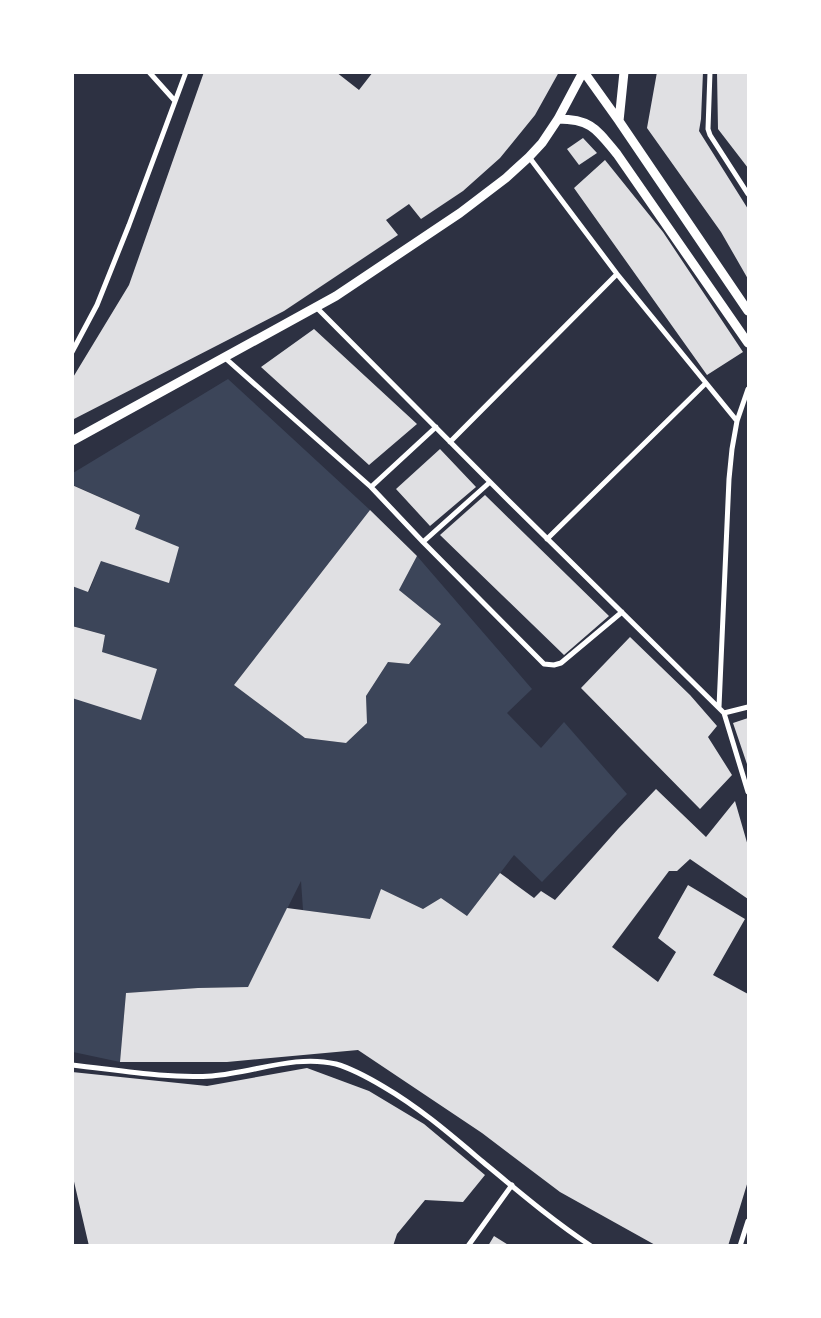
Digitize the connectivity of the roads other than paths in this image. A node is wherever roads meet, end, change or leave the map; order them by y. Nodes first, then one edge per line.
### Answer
1 (148, 72) edge
2 (186, 72) edge
3 (583, 72) edge
4 (624, 72) edge
5 (710, 72) edge
6 (175, 101) junction
7 (558, 119) junction
8 (619, 121) junction
9 (529, 157) junction
10 (746, 185) edge
11 (748, 194) edge
12 (617, 274) junction
13 (316, 307) junction
14 (748, 311) edge
15 (748, 343) edge
16 (72, 352) edge
17 (224, 357) junction
18 (706, 383) junction
19 (748, 389) edge
20 (737, 421) junction
21 (436, 428) junction
22 (72, 441) edge
23 (450, 442) junction
24 (490, 482) junction
25 (371, 487) junction
26 (547, 539) junction
27 (423, 542) junction
28 (622, 612) junction
29 (719, 707) junction
30 (748, 707) edge
31 (724, 713) junction
32 (748, 792) edge
33 (72, 1065) edge
34 (512, 1185) junction
35 (748, 1221) edge
36 (468, 1246) edge
37 (591, 1246) edge
38 (740, 1246) edge

1 - 6 street
2 - 6 street
3 - 7 street
3 - 8 street
4 - 8 street
5 - 10 street
6 - 16 street
7 - 9 street
7 - 15 street
8 - 14 street
9 - 12 street
9 - 13 street
10 - 11 street
12 - 18 street
12 - 23 street
13 - 17 street
13 - 21 street
17 - 22 street
17 - 25 street
18 - 20 street
18 - 26 street
19 - 20 street
20 - 29 street
21 - 23 street
21 - 25 street
23 - 24 street
24 - 26 street
24 - 27 street
25 - 27 street
26 - 28 street
27 - 28 street
28 - 29 street
29 - 31 street
30 - 31 street
31 - 32 street
33 - 34 street
34 - 36 street
34 - 37 street
35 - 38 street

